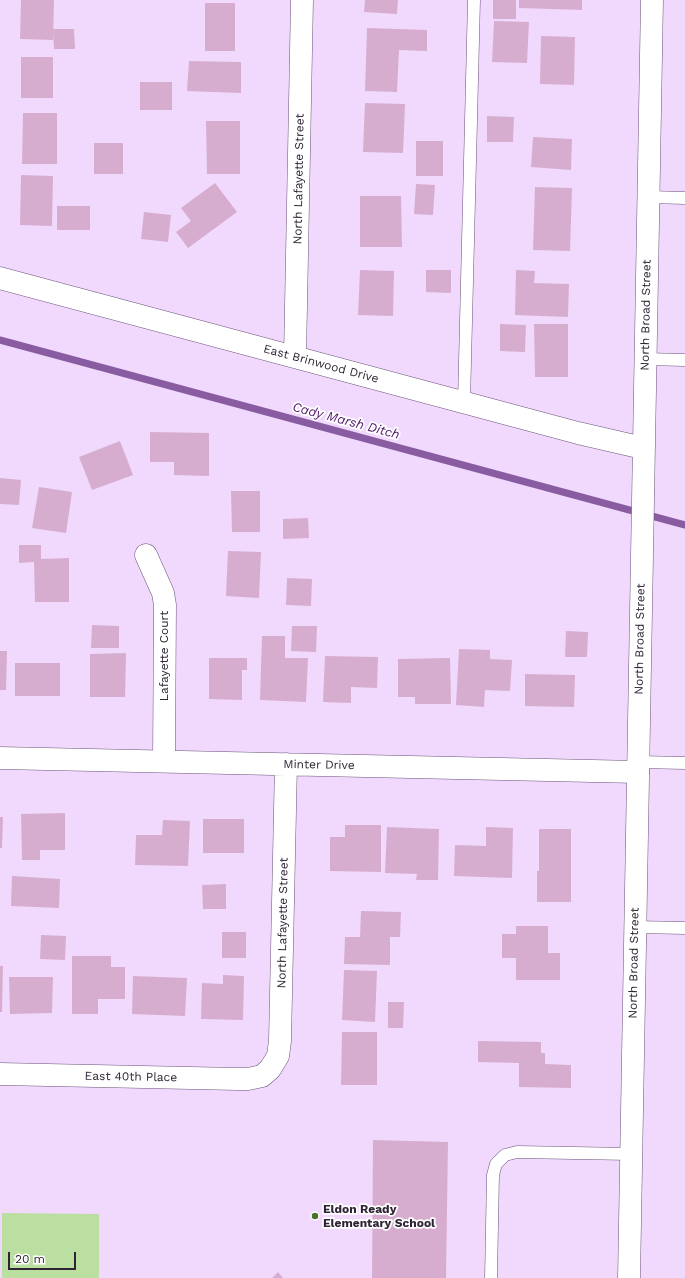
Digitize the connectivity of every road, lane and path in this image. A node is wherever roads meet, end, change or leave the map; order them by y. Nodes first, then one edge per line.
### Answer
1 (302, 0) edge
2 (474, 0) edge
3 (652, 0) edge
4 (648, 197) junction
5 (685, 198) edge
6 (0, 278) edge
7 (295, 357) junction
8 (645, 359) junction
9 (685, 360) edge
10 (464, 402) junction
11 (643, 448) junction
12 (146, 555) dead end
13 (0, 758) edge
14 (164, 760) junction
15 (685, 762) edge
16 (286, 764) junction
17 (638, 767) junction
18 (635, 927) junction
19 (685, 928) edge
20 (0, 1074) edge
21 (262, 1076) joint
22 (630, 1154) junction
23 (491, 1278) edge
24 (628, 1278) edge

1 - 7 street, North Lafayette Street
2 - 10 lane
3 - 4 street, North Broad Street
4 - 5 lane
4 - 8 street, North Broad Street
6 - 7 street, East Brinwood Drive
7 - 10 street, East Brinwood Drive
8 - 9 lane
8 - 11 street, North Broad Street
10 - 11 street, East Brinwood Drive
11 - 17 street, North Broad Street
12 - 14 street, Lafayette Court
13 - 14 street, Minter Drive
14 - 16 street, Minter Drive
15 - 17 lane
16 - 17 street, Minter Drive
16 - 21 street, North Lafayette Street
17 - 18 street, North Broad Street
18 - 19 lane
18 - 22 street, North Broad Street
20 - 21 street, East 40th Place
22 - 23 lane
22 - 24 street, North Broad Street

